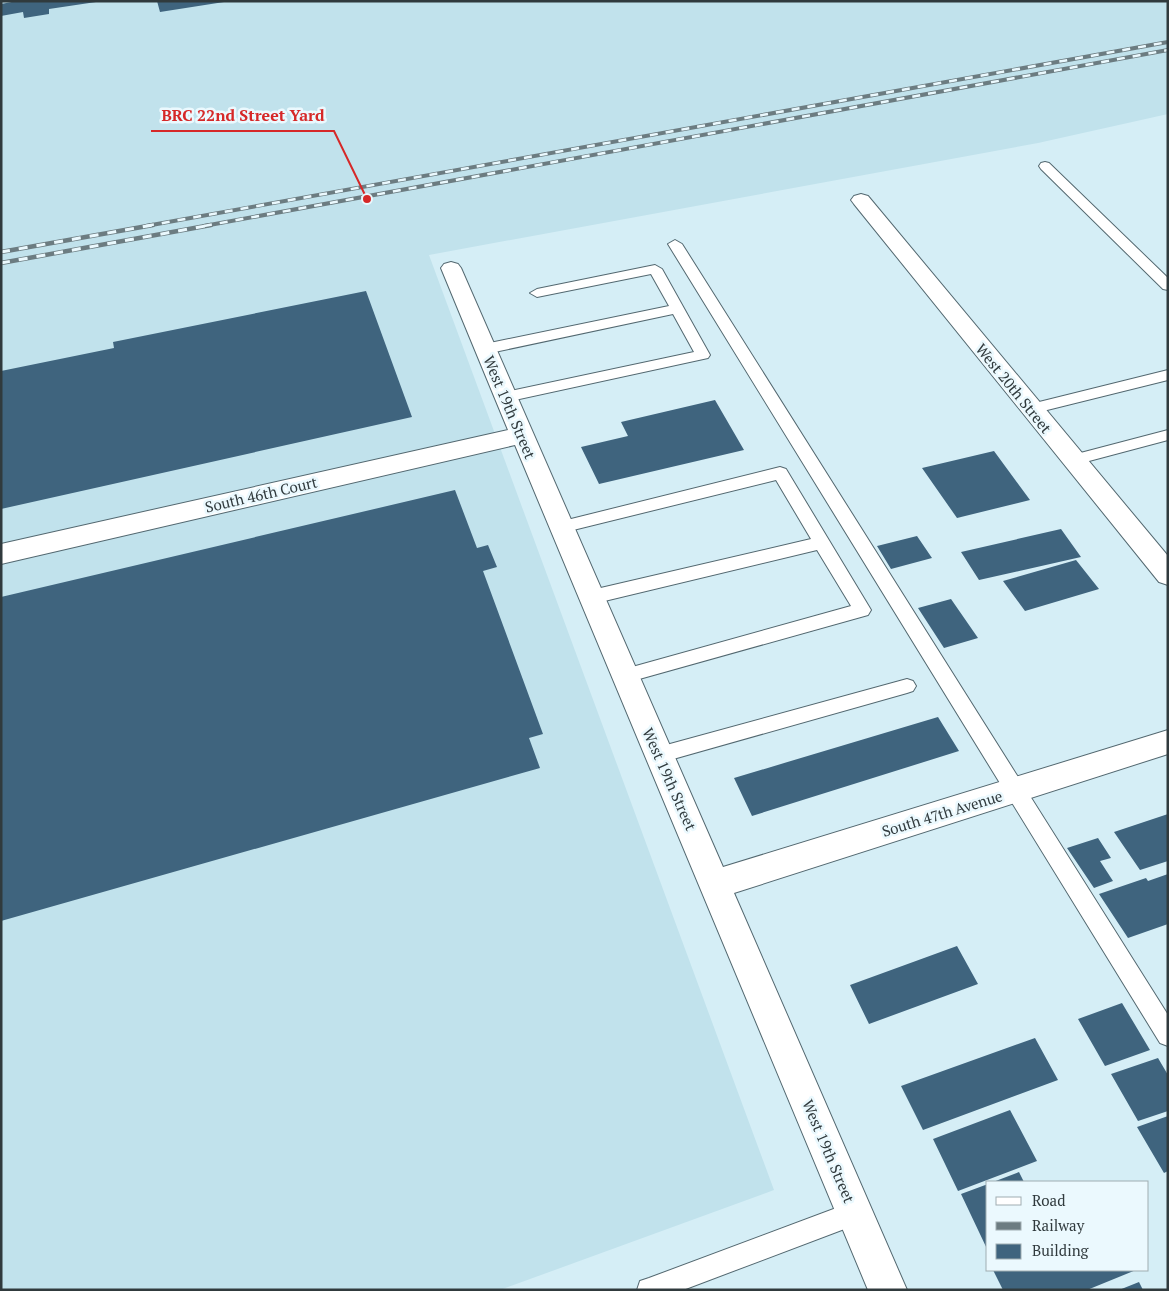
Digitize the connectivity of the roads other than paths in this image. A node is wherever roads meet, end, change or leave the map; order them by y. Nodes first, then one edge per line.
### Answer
1 (1045, 166) dead end
2 (861, 200) dead end
3 (675, 244) dead end
4 (450, 268) dead end
5 (1168, 286) edge
6 (538, 293) dead end
7 (677, 308) junction
8 (485, 349) junction
9 (1168, 375) edge
10 (506, 397) junction
11 (1032, 409) junction
12 (522, 435) junction
13 (1168, 435) edge
14 (1074, 460) junction
15 (561, 527) junction
16 (822, 543) junction
17 (1, 554) edge
18 (1168, 575) edge
19 (592, 597) junction
20 (625, 676) junction
21 (907, 686) dead end
22 (1168, 742) edge
23 (659, 755) junction
24 (1015, 790) junction
25 (716, 884) junction
26 (1168, 1035) edge
27 (855, 1213) junction
28 (649, 1290) edge
29 (888, 1290) edge

1 - 5 lane
2 - 11 street, West 20th Street
3 - 24 lane
4 - 8 street, West 19th Street
6 - 7 lane
7 - 8 lane
7 - 10 lane
8 - 10 street, West 19th Street
9 - 11 lane
10 - 12 street, West 19th Street
11 - 14 street, West 20th Street
12 - 15 street, West 19th Street
12 - 17 street, South 46th Court
13 - 14 lane
14 - 18 street, West 20th Street
15 - 16 lane
15 - 19 street, West 19th Street
16 - 19 lane
16 - 20 lane
19 - 20 street, West 19th Street
20 - 23 street, West 19th Street
21 - 23 lane
22 - 24 street, South 47th Avenue
23 - 25 street, West 19th Street
24 - 25 street, South 47th Avenue
24 - 26 lane
25 - 27 street, West 19th Street
27 - 28 lane
27 - 29 street, West 19th Street

